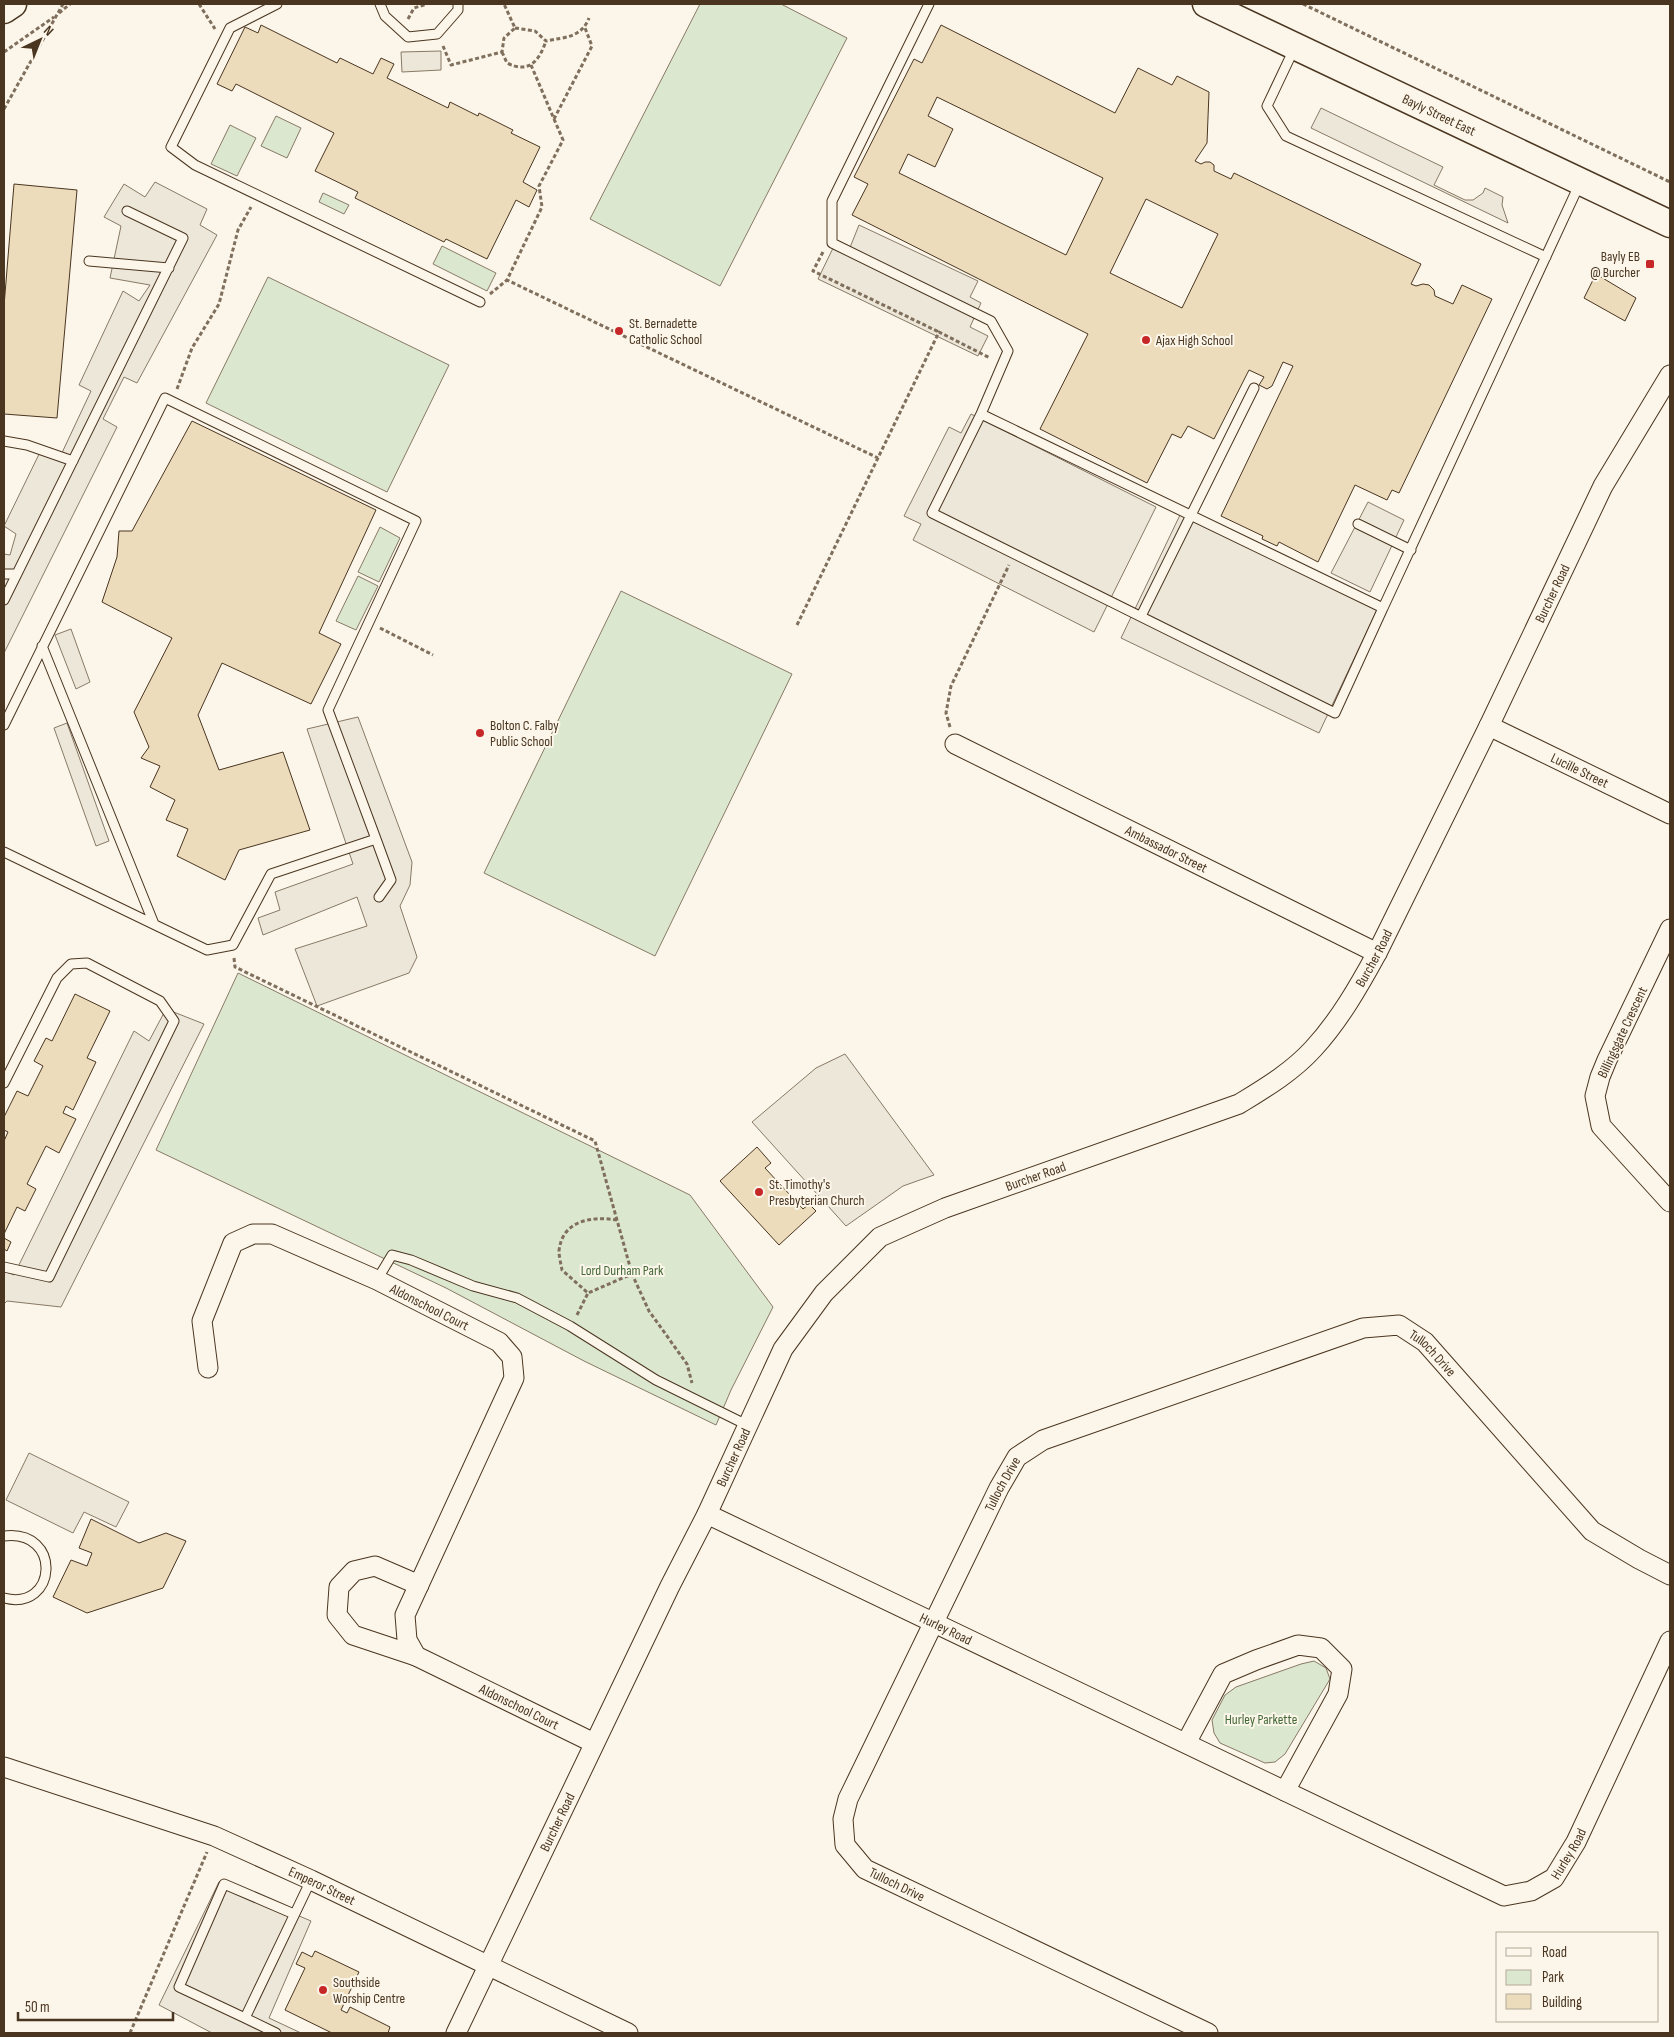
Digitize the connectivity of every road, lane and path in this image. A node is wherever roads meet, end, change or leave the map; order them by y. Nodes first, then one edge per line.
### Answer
1 (13, 4) edge
2 (63, 4) edge
3 (70, 4) edge
4 (199, 4) edge
5 (278, 4) edge
6 (380, 4) edge
7 (427, 4) edge
8 (458, 4) edge
9 (504, 4) edge
10 (930, 4) edge
11 (1206, 4) edge
12 (1303, 4) edge
13 (4, 10) edge
14 (56, 15) junction
15 (588, 18) dead end
16 (515, 28) junction
17 (585, 28) junction
18 (401, 31) junction
19 (437, 34) junction
20 (546, 41) junction
21 (223, 42) junction
22 (1295, 46) junction
23 (4, 52) edge
24 (502, 52) junction
25 (531, 65) junction
26 (4, 109) edge
27 (554, 119) junction
28 (1580, 182) junction
29 (1670, 182) edge
30 (258, 196) junction
31 (127, 211) dead end
32 (1670, 224) edge
33 (832, 243) junction
34 (1546, 257) junction
35 (89, 261) dead end
36 (169, 268) junction
37 (507, 280) junction
38 (480, 302) joint
39 (940, 332) junction
40 (987, 365) dead end
41 (1670, 375) edge
42 (1254, 388) dead end
43 (172, 401) junction
44 (981, 414) junction
45 (4, 441) edge
46 (878, 458) junction
47 (73, 461) junction
48 (1190, 515) junction
49 (1358, 524) dead end
50 (1411, 550) junction
51 (1015, 554) junction
52 (4, 574) edge
53 (16, 574) junction
54 (4, 600) edge
55 (1383, 608) junction
56 (1141, 616) junction
57 (368, 622) junction
58 (796, 625) dead end
59 (42, 646) junction
60 (433, 655) dead end
61 (4, 725) edge
62 (1489, 726) junction
63 (955, 744) joint
64 (1670, 814) edge
65 (376, 839) junction
66 (4, 852) edge
67 (379, 897) dead end
68 (154, 924) junction
69 (1670, 929) edge
70 (232, 945) junction
71 (1377, 953) junction
72 (4, 1070) edge
73 (4, 1083) edge
74 (1670, 1202) edge
75 (617, 1220) junction
76 (4, 1267) edge
77 (632, 1274) junction
78 (377, 1280) junction
79 (588, 1293) junction
80 (570, 1326) junction
81 (208, 1368) dead end
82 (686, 1395) junction
83 (747, 1425) junction
84 (707, 1514) junction
85 (4, 1536) edge
86 (1670, 1575) edge
87 (419, 1584) junction
88 (4, 1598) edge
89 (934, 1622) junction
90 (1670, 1641) edge
91 (416, 1656) junction
92 (594, 1743) junction
93 (1186, 1743) junction
94 (4, 1767) edge
95 (1284, 1791) junction
96 (214, 1836) junction
97 (311, 1880) junction
98 (294, 1914) junction
99 (489, 1965) junction
100 (245, 2018) junction
101 (130, 2033) edge
102 (276, 2033) edge
103 (456, 2033) edge
104 (628, 2033) edge
105 (1208, 2033) edge

1 - 13 main road
2 - 14 path
3 - 14 path
4 - 21 path
5 - 21 lane
6 - 18 lane
7 - 18 path
8 - 19 lane
9 - 16 path
10 - 33 lane
11 - 22 main road, Bayly Street East
12 - 29 path
14 - 23 path
14 - 26 path
15 - 17 path
16 - 20 path
16 - 24 path
17 - 20 path
17 - 27 path
18 - 19 lane
19 - 24 path
20 - 25 path
21 - 30 lane
22 - 28 main road, Bayly Street East
22 - 34 lane
24 - 25 path
25 - 27 path
27 - 37 path
28 - 32 main road, Bayly Street East
28 - 34 lane
30 - 38 lane
30 - 43 path
31 - 36 lane
33 - 39 path
33 - 44 lane
34 - 50 lane
35 - 36 lane
36 - 47 lane
37 - 38 path
37 - 46 path
39 - 40 path
39 - 46 path
41 - 62 street, Burcher Road
42 - 48 lane
43 - 57 lane
43 - 59 lane
44 - 48 lane
44 - 51 lane
45 - 47 lane
46 - 58 path
47 - 53 lane
48 - 55 lane
48 - 56 lane
49 - 50 lane
50 - 55 lane
51 - 56 lane
51 - 63 path
52 - 53 lane
53 - 54 lane
55 - 56 lane
57 - 60 path
57 - 65 lane
59 - 61 lane
59 - 68 lane
62 - 64 street, Lucille Street
62 - 71 street, Burcher Road
63 - 71 street, Ambassador Street
65 - 67 lane
65 - 70 lane
66 - 68 lane
68 - 70 lane
69 - 74 street, Billingsgate Crescent
70 - 75 path
71 - 83 street, Burcher Road
72 - 73 lane
73 - 76 lane
75 - 77 path
75 - 79 path
77 - 79 path
77 - 82 path
78 - 80 lane
78 - 81 street, Aldonschool Court
78 - 87 street, Aldonschool Court
79 - 80 path
80 - 82 lane
82 - 83 lane
83 - 84 street, Burcher Road
84 - 89 street, Hurley Road
84 - 92 street, Burcher Road
85 - 88 lane
86 - 89 street, Tulloch Drive
87 - 91 street, Aldonschool Court
87 - 91 street, Aldonschool Court
89 - 93 street, Hurley Road
89 - 105 street, Tulloch Drive
90 - 95 street, Hurley Road
91 - 92 street, Aldonschool Court
92 - 99 street, Burcher Road
93 - 95 street, Hurley Road
93 - 95 street
94 - 96 street, Emperor Street
96 - 97 street, Emperor Street
96 - 101 path
97 - 98 lane
97 - 99 street, Emperor Street
98 - 100 lane
98 - 100 lane
99 - 103 street, Burcher Road
99 - 104 street, Emperor Street
100 - 102 lane

